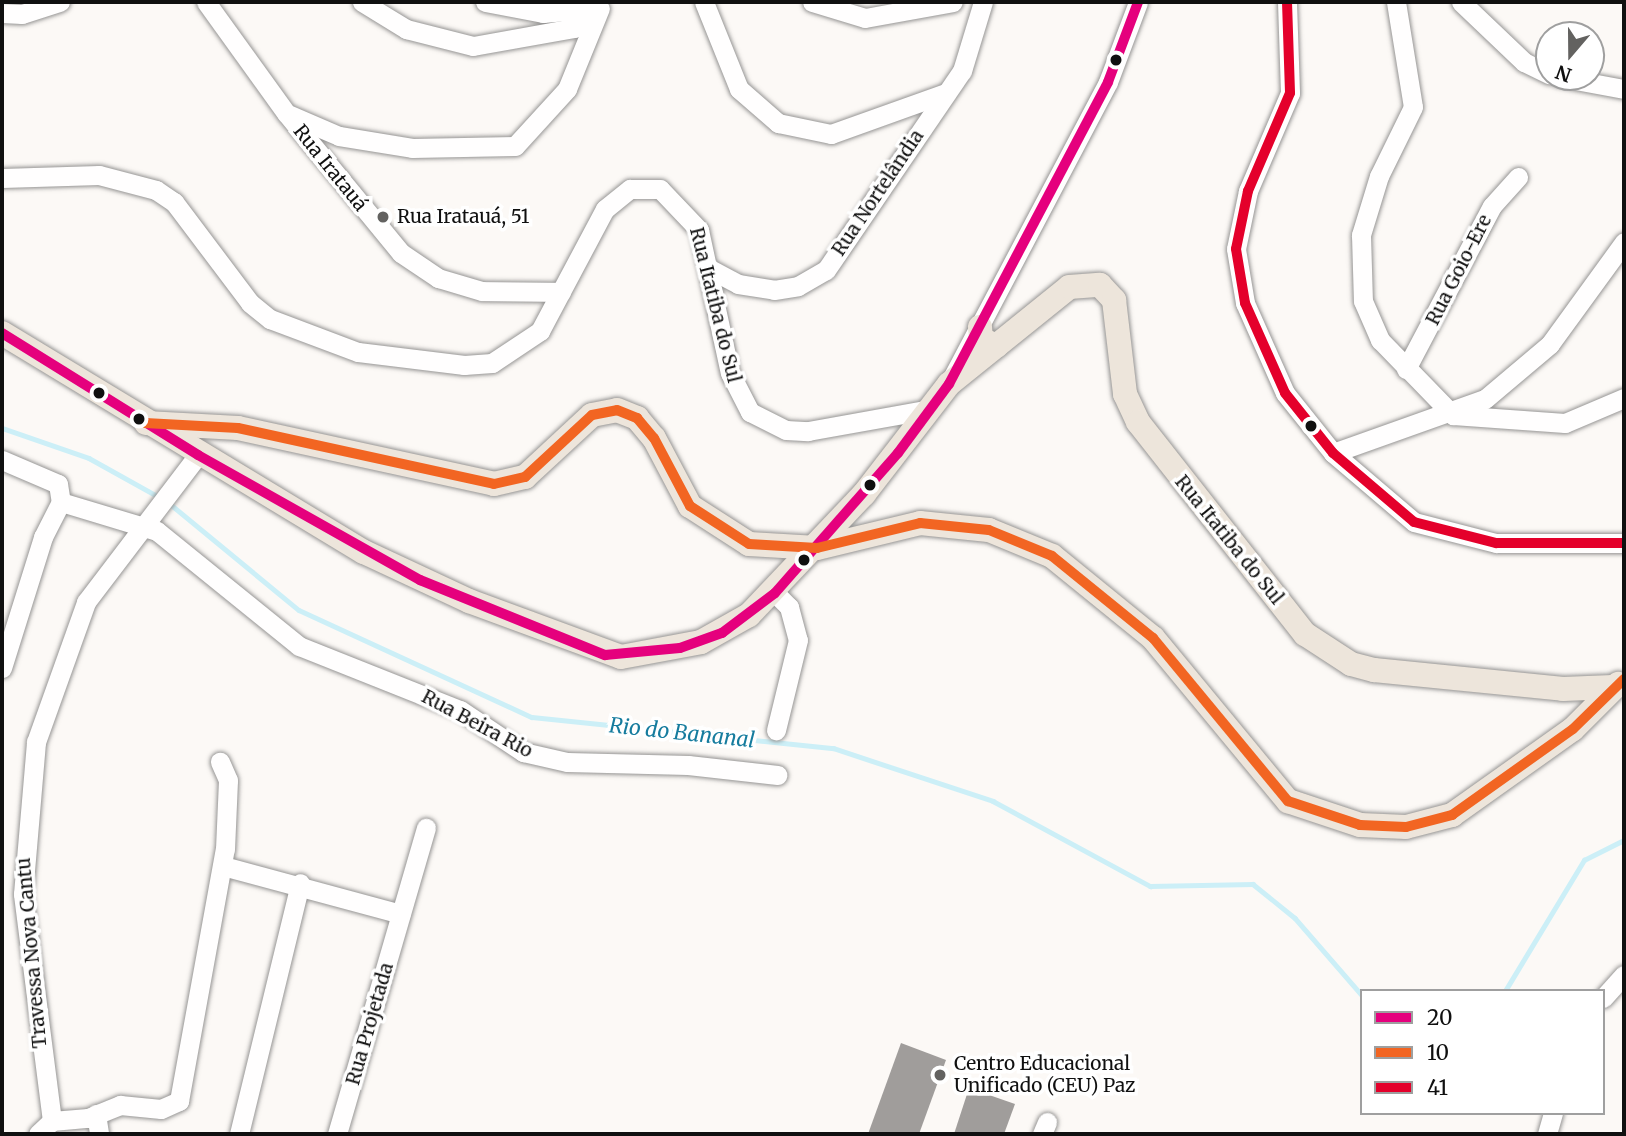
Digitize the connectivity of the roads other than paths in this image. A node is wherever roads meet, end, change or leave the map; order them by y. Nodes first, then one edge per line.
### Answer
1 (60, 2) edge
2 (206, 2) edge
3 (362, 2) edge
4 (485, 2) edge
5 (704, 2) edge
6 (812, 2) edge
7 (953, 2) edge
8 (983, 2) edge
9 (1138, 2) edge
10 (1287, 2) edge
11 (1395, 2) edge
12 (1461, 2) edge
13 (604, 5) edge
14 (2, 13) edge
15 (1535, 67) edge
16 (1605, 85) edge
17 (1624, 89) edge
18 (943, 94) junction
19 (286, 113) junction
20 (1518, 177) dead end
21 (2, 178) edge
22 (1624, 242) edge
23 (708, 268) junction
24 (561, 292) junction
25 (980, 327) junction
26 (2, 333) edge
27 (998, 346) junction
28 (1406, 369) junction
29 (949, 384) junction
30 (1624, 398) edge
31 (930, 409) junction
32 (1453, 415) junction
33 (870, 420) junction
34 (211, 425) junction
35 (178, 432) junction
36 (913, 432) junction
37 (1332, 453) junction
38 (2, 460) edge
39 (193, 461) junction
40 (61, 502) junction
41 (148, 516) junction
42 (1624, 544) edge
43 (817, 548) junction
44 (775, 593) junction
45 (2, 668) edge
46 (1620, 686) edge
47 (776, 730) dead end
48 (220, 762) dead end
49 (777, 775) dead end
50 (426, 828) dead end
51 (223, 866) junction
52 (300, 883) junction
53 (401, 914) junction
54 (1624, 975) edge
55 (1605, 996) edge
56 (1552, 1115) edge
57 (97, 1124) edge
58 (45, 1128) edge
59 (239, 1134) edge
60 (337, 1134) edge
61 (1547, 1134) edge

1 - 14 street
2 - 19 street, Rua Iratauá
3 - 13 street
4 - 13 street
5 - 18 street
6 - 7 street
8 - 18 street, Rua Nortelândia
9 - 25 street
10 - 37 street
11 - 28 street
12 - 15 street
13 - 19 street
16 - 17 street
18 - 23 street, Rua Nortelândia
19 - 24 street, Rua Iratauá
20 - 28 street, Rua Goio-Ere
21 - 24 street, Rua Itatiba do Sul
22 - 32 street
23 - 24 street, Rua Itatiba do Sul
23 - 33 street, Rua Itatiba do Sul
25 - 27 main road
25 - 29 street
26 - 35 main road, Rua Itatiba do Sul
27 - 29 main road, Rua Itatiba do Sul
27 - 46 main road, Rua Itatiba do Sul
28 - 32 street
29 - 31 main road, Rua Itatiba do Sul
30 - 32 street
31 - 33 street, Rua Itatiba do Sul
31 - 36 main road, Rua Itatiba do Sul
32 - 37 street
33 - 36 street, Rua Itatiba do Sul
34 - 35 main road
34 - 39 main road
34 - 43 main road
35 - 39 main road, Rua Itatiba do Sul
36 - 43 main road, Rua Itatiba do Sul
37 - 42 street
38 - 40 street
39 - 41 street, Travessa Nova Cantu
39 - 44 main road, Rua Itatiba do Sul
40 - 41 street, Rua Beira Rio
40 - 45 street
41 - 49 street, Rua Beira Rio
41 - 58 street, Travessa Nova Cantu
43 - 44 main road, Rua Itatiba do Sul
43 - 46 main road
44 - 47 street
48 - 51 street
50 - 53 street, Rua Projetada
51 - 52 street
51 - 57 street
52 - 53 street
52 - 59 street
53 - 60 street, Rua Projetada
54 - 55 street
56 - 61 street
57 - 58 street

